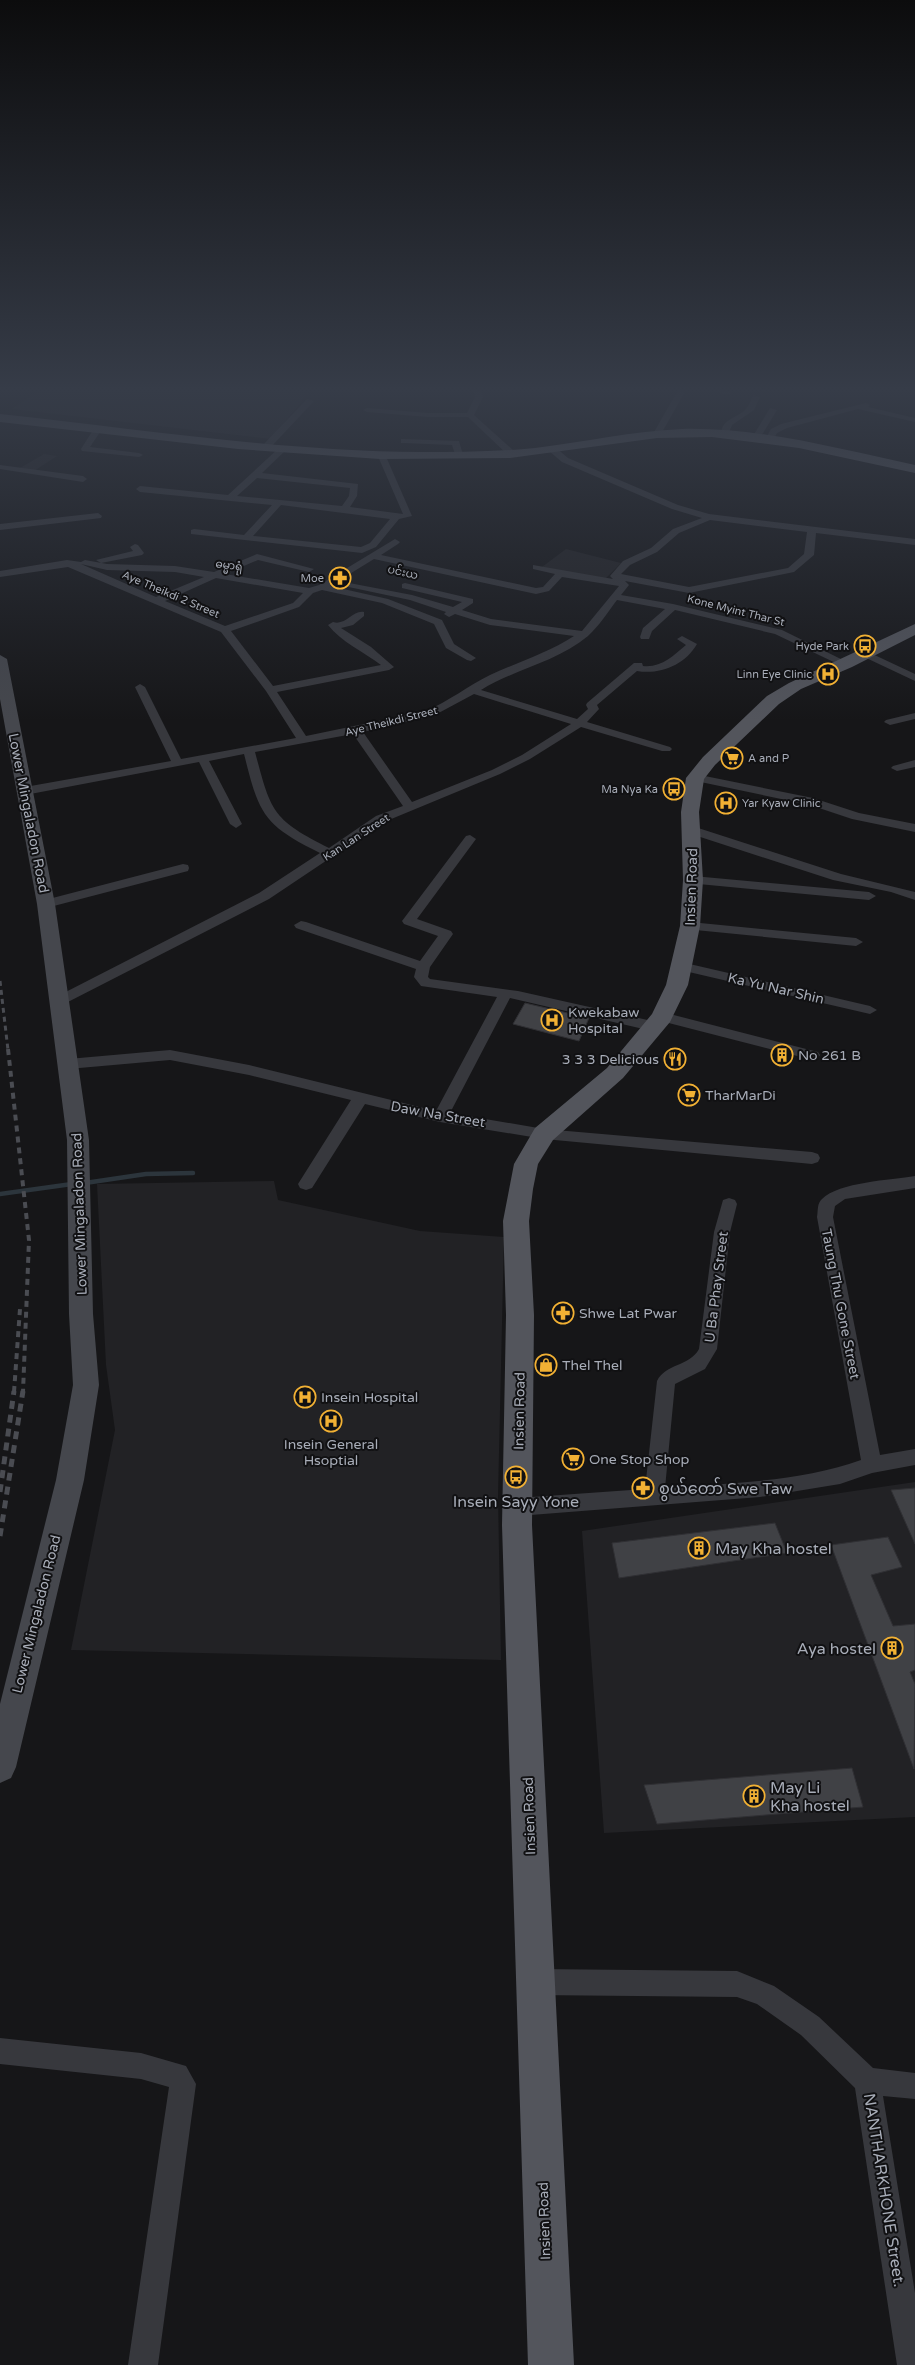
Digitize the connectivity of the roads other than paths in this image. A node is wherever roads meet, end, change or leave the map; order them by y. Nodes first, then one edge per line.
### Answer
1 (259, 500) edge
2 (350, 500) edge
3 (401, 500) edge
4 (660, 500) edge
5 (279, 502) junction
6 (344, 509) junction
7 (98, 516) dead end
8 (396, 517) junction
9 (708, 517) junction
10 (0, 527) edge
11 (812, 530) junction
12 (194, 532) dead end
13 (246, 538) junction
14 (395, 542) dead end
15 (915, 542) edge
16 (135, 547) dead end
17 (373, 556) junction
18 (67, 563) junction
19 (85, 563) junction
20 (536, 567) dead end
21 (309, 569) dead end
22 (0, 574) edge
23 (560, 574) junction
24 (216, 576) junction
25 (340, 576) junction
26 (363, 576) dead end
27 (618, 579) junction
28 (388, 582) dead end
29 (347, 584) dead end
30 (322, 587) junction
31 (310, 591) junction
32 (614, 597) junction
33 (156, 601) junction
34 (673, 607) junction
35 (454, 611) junction
36 (361, 614) dead end
37 (438, 622) junction
38 (334, 626) joint
39 (225, 630) junction
40 (911, 631) edge
41 (584, 634) junction
42 (645, 637) dead end
43 (682, 639) dead end
44 (471, 658) dead end
45 (0, 659) edge
46 (856, 659) junction
47 (638, 666) joint
48 (915, 678) edge
49 (140, 687) dead end
50 (270, 690) junction
51 (471, 690) junction
52 (915, 716) edge
53 (890, 722) dead end
54 (578, 724) junction
55 (356, 730) junction
56 (303, 740) junction
57 (666, 749) dead end
58 (249, 750) junction
59 (202, 758) junction
60 (177, 762) junction
61 (915, 763) edge
62 (897, 768) dead end
63 (695, 778) junction
64 (25, 791) junction
65 (410, 806) junction
66 (236, 824) dead end
67 (915, 828) edge
68 (692, 830) junction
69 (470, 839) dead end
70 (330, 853) junction
71 (183, 868) dead end
72 (693, 880) junction
73 (869, 896) dead end
74 (915, 896) edge
75 (46, 904) junction
76 (301, 925) dead end
77 (690, 926) junction
78 (856, 942) dead end
79 (681, 966) junction
80 (423, 967) junction
81 (505, 994) junction
82 (59, 1001) junction
83 (870, 1010) dead end
84 (657, 1022) junction
85 (814, 1054) dead end
86 (68, 1064) junction
87 (360, 1099) junction
88 (440, 1117) junction
89 (544, 1134) junction
90 (812, 1158) dead end
91 (915, 1182) edge
92 (306, 1184) dead end
93 (729, 1204) dead end
94 (915, 1457) edge
95 (872, 1465) junction
96 (655, 1496) junction
97 (518, 1507) junction
98 (0, 1767) edge
99 (535, 1982) junction
100 (0, 2051) edge
101 (867, 2081) junction
102 (915, 2086) edge
103 (551, 2364) edge
104 (143, 2365) edge
105 (912, 2365) edge

1 - 5 street
2 - 6 street
3 - 8 street
4 - 9 street
5 - 6 street
5 - 13 street
6 - 8 street
7 - 10 street
8 - 13 street
9 - 11 street
9 - 27 street, Aye Theikdi Street
11 - 15 street
11 - 27 street
12 - 13 street
14 - 17 street
16 - 19 street
17 - 23 street
17 - 25 street
18 - 19 street
18 - 22 street
18 - 33 street, Aye Theikdi 2 Street
19 - 24 street, ဓမ္မာရုံ
20 - 23 street
21 - 24 street
23 - 27 street
24 - 31 street, ဓမ္မာရုံ
24 - 33 street
25 - 26 street
25 - 30 street
27 - 32 street, Aye Theikdi Street
28 - 35 street, ပင်းယ
29 - 35 street
30 - 31 street
30 - 37 street
31 - 39 street
32 - 34 street, Kone Myint Thar St
32 - 41 street, Aye Theikdi Street
33 - 39 street, Aye Theikdi 2 Street
34 - 42 street
34 - 46 street, Kone Myint Thar St
35 - 37 street
35 - 41 street
36 - 38 street
37 - 44 street
38 - 50 street
39 - 50 street, Aye Theikdi 2 Street
40 - 46 main road
41 - 51 street, Aye Theikdi Street
43 - 47 street
45 - 64 main road, Lower Mingaladon Road
46 - 48 street
46 - 63 main road
47 - 54 street, Kan Lan Street
49 - 60 street
50 - 56 street, Aye Theikdi 2 Street
51 - 54 street
51 - 55 street, Aye Theikdi Street
52 - 53 street
54 - 57 street
54 - 65 street, Kan Lan Street
55 - 56 street, Aye Theikdi Street
55 - 65 street
56 - 58 street, Aye Theikdi Street
58 - 59 street, Aye Theikdi Street
58 - 70 street
59 - 60 street, Aye Theikdi Street
59 - 66 street
60 - 64 street, Aye Theikdi Street
61 - 62 street
63 - 67 street
63 - 68 main road, Insien Road
64 - 75 main road, Lower Mingaladon Road
65 - 70 street, Kan Lan Street
68 - 72 main road, Insien Road
68 - 74 street
69 - 80 street
70 - 82 street, Kan Lan Street
71 - 75 street
72 - 73 street
72 - 77 main road, Insien Road
75 - 82 main road, Lower Mingaladon Road
76 - 80 street
77 - 78 street
77 - 79 main road, Insien Road
79 - 83 street, Ka Yu Nar Shin
79 - 84 main road, Insien Road
80 - 81 street
81 - 84 street
81 - 88 street
82 - 86 main road, Lower Mingaladon Road
84 - 85 street
84 - 89 main road, Insien Road
86 - 87 street, Daw Na Street
86 - 98 main road, Lower Mingaladon Road
87 - 88 street, Daw Na Street
87 - 92 street
88 - 89 street, Daw Na Street
89 - 90 street, Daw Na Street
89 - 97 main road, Insien Road
91 - 95 street, Taung Thu Gone Street
93 - 96 street, U Ba Phay Street
94 - 95 street
95 - 96 street
96 - 97 street
97 - 99 main road, Insien Road
99 - 101 street, NANTHARKHONE Street.
99 - 103 main road, Insien Road
100 - 104 street
101 - 102 street
101 - 105 street, NANTHARKHONE Street.

